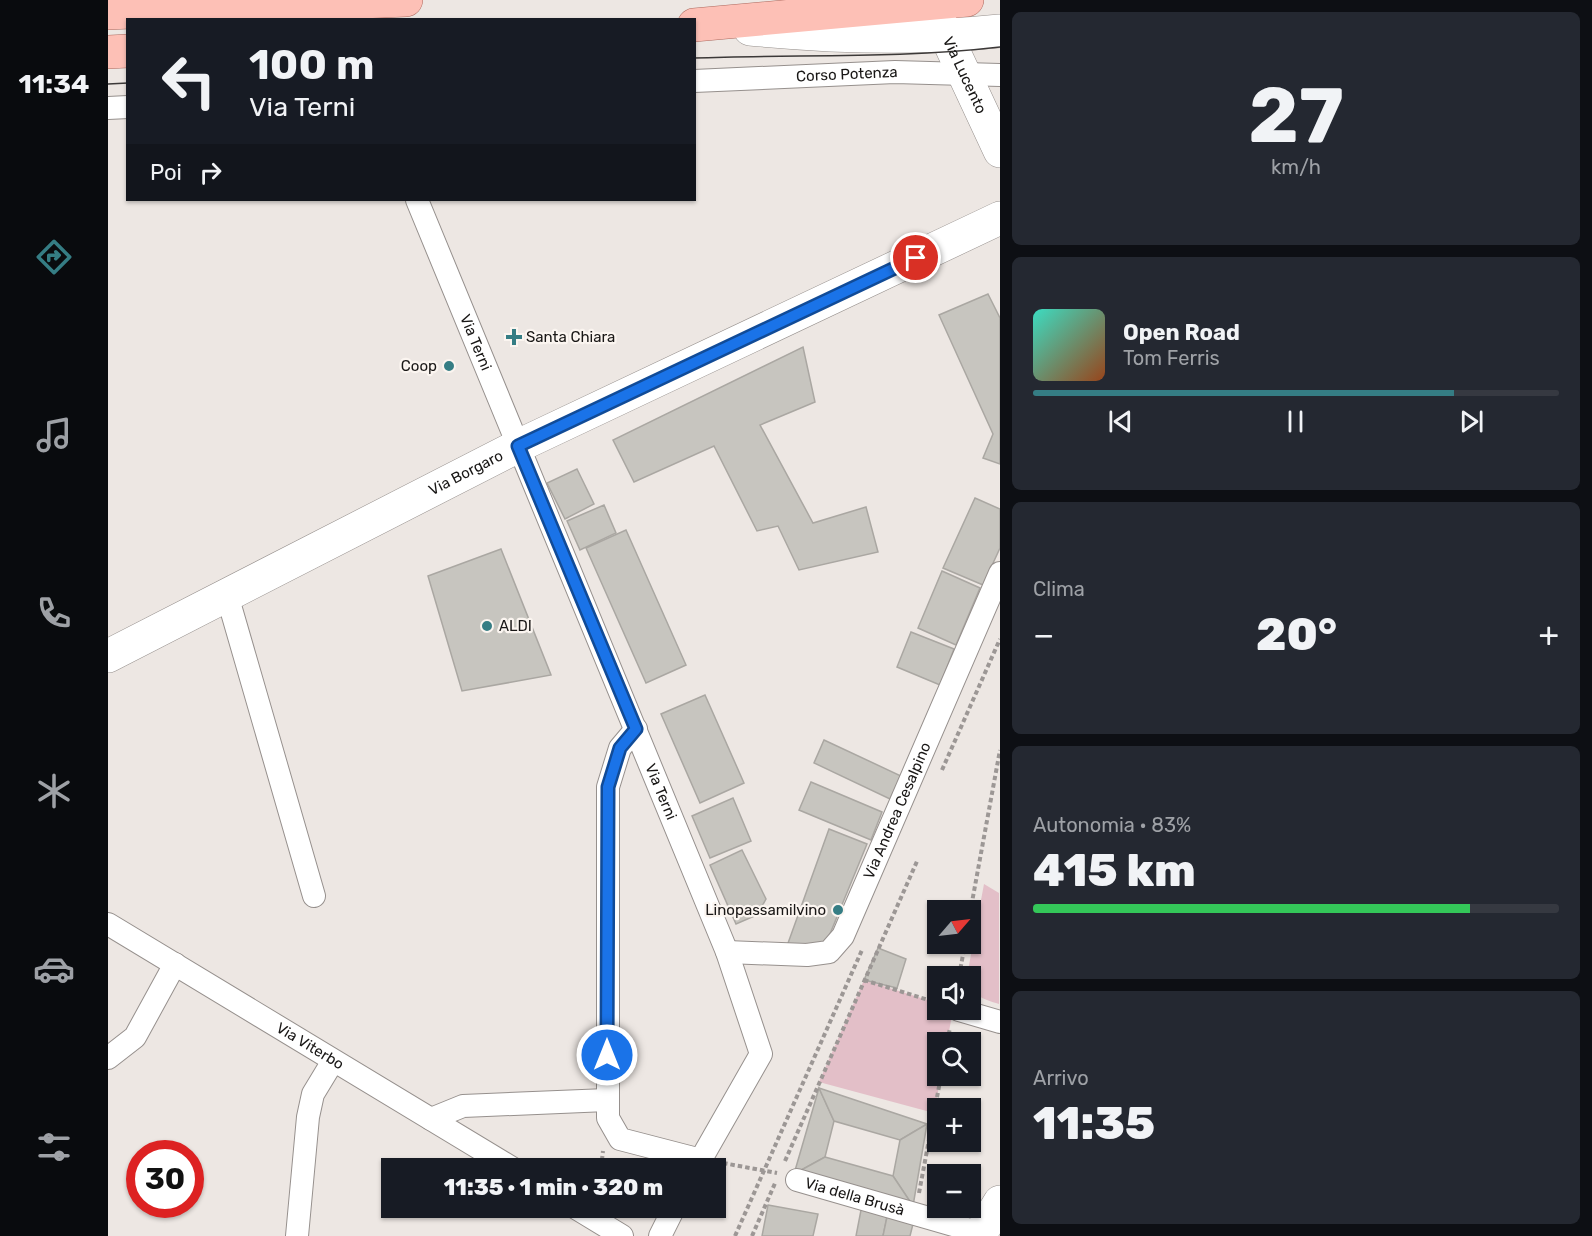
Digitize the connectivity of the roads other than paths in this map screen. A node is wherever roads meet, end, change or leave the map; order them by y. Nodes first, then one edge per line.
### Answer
1 (406, 0) edge
2 (967, 0) edge
3 (930, 2) edge
4 (108, 13) edge
5 (701, 25) edge
6 (999, 31) edge
7 (946, 36) junction
8 (108, 51) edge
9 (126, 51) edge
10 (963, 73) junction
11 (999, 75) edge
12 (696, 81) edge
13 (126, 106) edge
14 (108, 108) edge
15 (999, 151) edge
16 (417, 201) edge
17 (999, 218) edge
18 (518, 446) junction
19 (999, 573) edge
20 (227, 595) junction
21 (108, 656) edge
22 (636, 729) junction
23 (314, 896) dead end
24 (108, 924) edge
25 (727, 952) junction
26 (175, 964) junction
27 (981, 1017) edge
28 (999, 1022) edge
29 (108, 1058) edge
30 (333, 1061) junction
31 (607, 1100) junction
32 (431, 1119) junction
33 (495, 1158) edge
34 (680, 1158) edge
35 (702, 1158) edge
36 (788, 1177) road end
37 (999, 1202) edge
38 (592, 1218) edge
39 (669, 1218) edge
40 (980, 1234) edge
41 (297, 1236) edge
42 (622, 1236) edge
43 (660, 1236) edge

1 - 4 main road
2 - 3 main road
3 - 5 main road
3 - 7 street, Via Lucento
5 - 7 street
6 - 7 street
7 - 10 street, Via Lucento
8 - 9 main road
10 - 11 street, Corso Potenza
10 - 12 street, Corso Potenza
10 - 15 street, Via Lucento
13 - 14 street
16 - 18 street, Via Terni
17 - 18 street, Via Borgaro
18 - 20 street, Via Borgaro
18 - 22 street, Via Terni
19 - 25 street, Via Andrea Cesalpino
20 - 21 street, Via Borgaro
20 - 23 street
22 - 25 street, Via Terni
22 - 31 street
24 - 26 street, Via Viterbo
25 - 35 street, Via Terni
26 - 29 street
26 - 30 street, Via Viterbo
27 - 28 street
30 - 32 street, Via Viterbo
30 - 41 street
31 - 32 street
31 - 34 street
32 - 33 street, Via Viterbo
36 - 40 street, Via della Brusà
37 - 40 street
38 - 42 street
39 - 43 street

